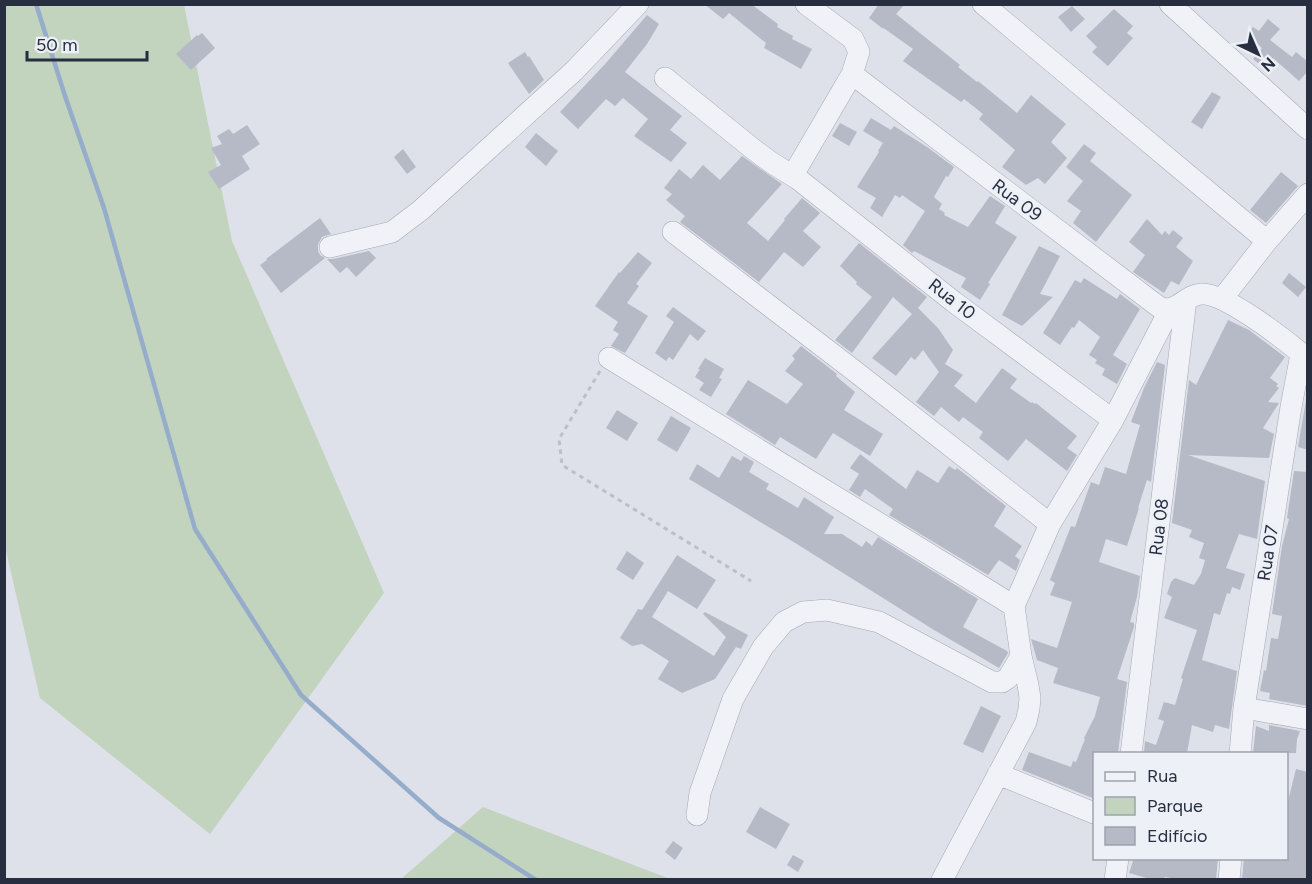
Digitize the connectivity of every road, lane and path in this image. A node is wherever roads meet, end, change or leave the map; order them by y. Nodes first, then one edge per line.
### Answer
1 (638, 4) edge
2 (806, 4) edge
3 (983, 4) edge
4 (1170, 4) edge
5 (852, 74) junction
6 (665, 78) dead end
7 (1308, 129) edge
8 (793, 176) junction
9 (1308, 194) edge
10 (673, 232) dead end
11 (1267, 241) junction
12 (330, 247) dead end
13 (1222, 299) junction
14 (1178, 304) junction
15 (1304, 356) edge
16 (609, 358) joint
17 (1113, 420) junction
18 (1050, 524) junction
19 (751, 581) dead end
20 (1014, 606) junction
21 (1021, 656) junction
22 (1244, 708) junction
23 (1308, 719) edge
24 (1131, 752) edge
25 (1240, 752) edge
26 (998, 774) junction
27 (1093, 812) edge
28 (698, 815) dead end
29 (1118, 860) edge
30 (1231, 860) edge
31 (942, 879) edge
32 (1114, 879) edge
33 (1229, 879) edge

1 - 12 street
2 - 5 street
3 - 11 street
4 - 7 street
5 - 8 street
5 - 14 street, Rua 09
6 - 8 street, Rua 10
8 - 17 street, Rua 10
9 - 11 street
10 - 18 street
11 - 13 street
13 - 14 street
13 - 15 street
14 - 17 street
14 - 24 street, Rua 08
15 - 22 street, Rua 07
16 - 19 path
16 - 20 street
17 - 18 street
18 - 20 street
20 - 21 street
21 - 26 street
21 - 28 street
22 - 23 street
22 - 25 street, Rua 07
26 - 27 street
26 - 31 street
29 - 32 street
30 - 33 street

